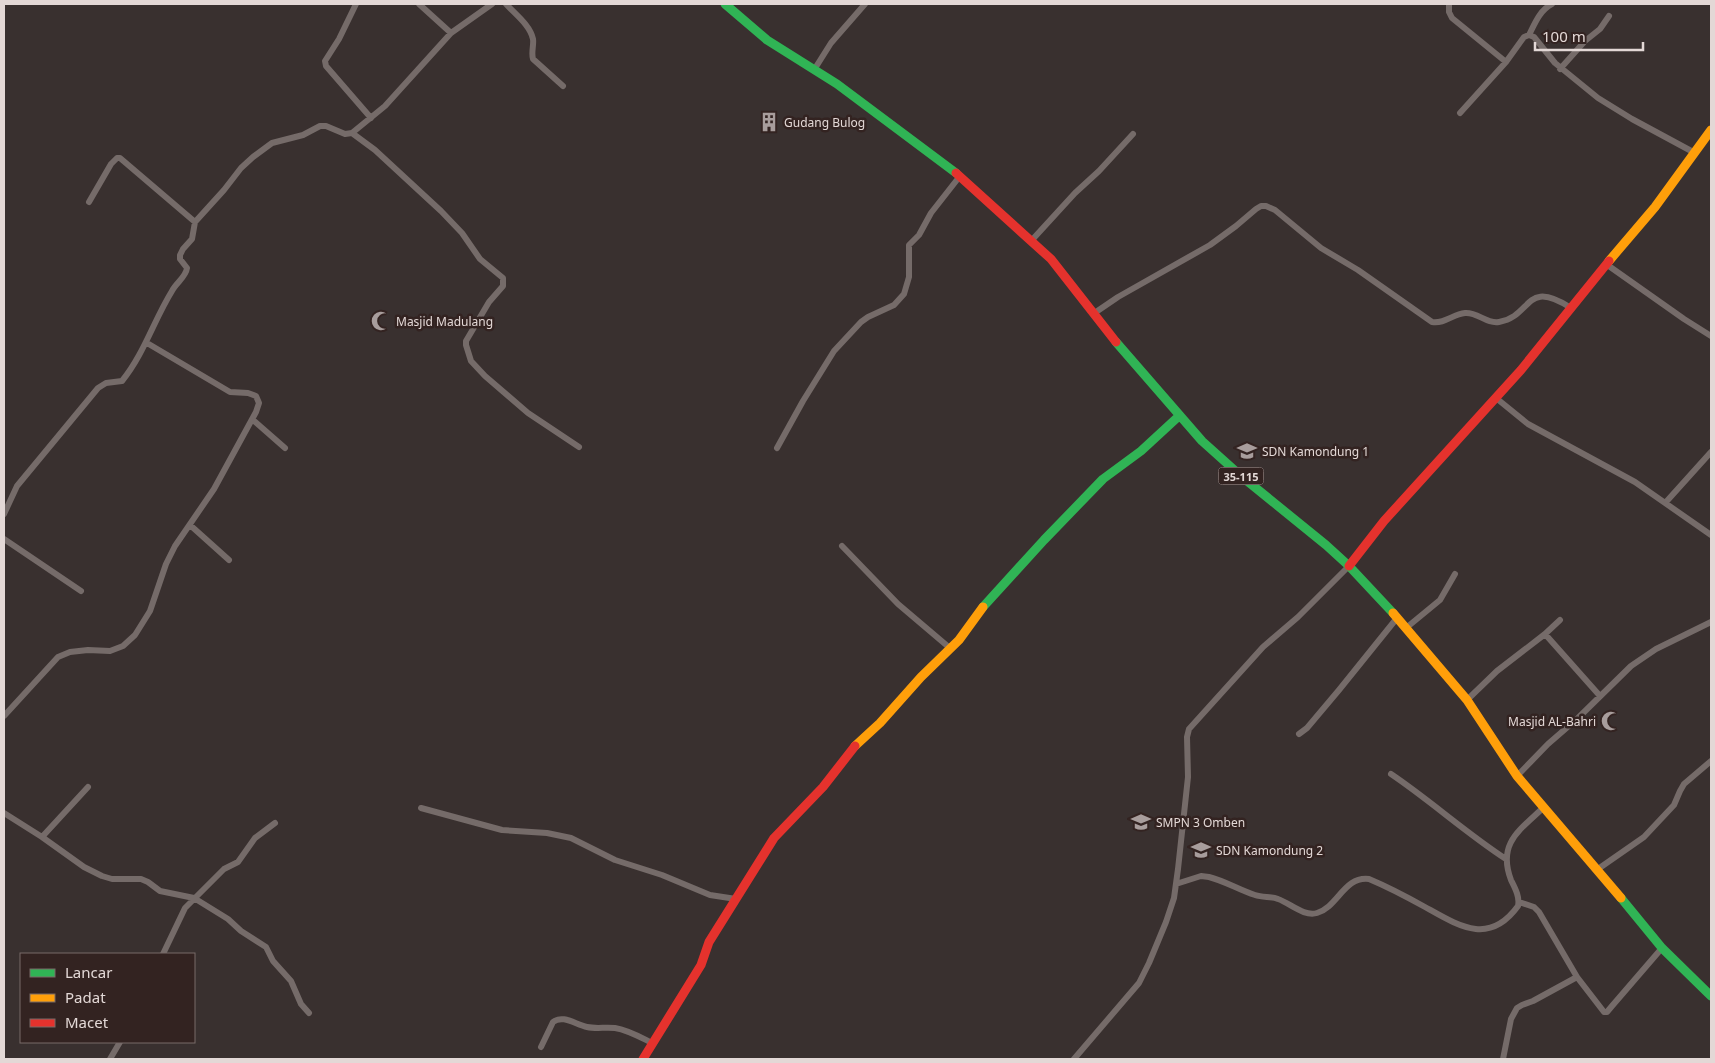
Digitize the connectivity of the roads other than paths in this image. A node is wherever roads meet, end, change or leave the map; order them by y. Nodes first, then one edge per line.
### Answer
1 (356, 4) edge
2 (419, 4) edge
3 (492, 4) edge
4 (506, 4) edge
5 (725, 4) edge
6 (865, 4) edge
7 (1449, 4) edge
8 (1552, 4) edge
9 (1609, 16) dead end
10 (451, 34) junction
11 (1529, 34) junction
12 (1506, 62) junction
13 (1560, 69) junction
14 (814, 70) junction
15 (563, 86) dead end
16 (1460, 113) dead end
17 (371, 118) junction
18 (1711, 130) edge
19 (352, 133) junction
20 (1133, 134) dead end
21 (1695, 154) junction
22 (960, 176) junction
23 (89, 202) dead end
24 (195, 222) junction
25 (1032, 240) junction
26 (1606, 264) junction
27 (1570, 308) junction
28 (1092, 314) junction
29 (1711, 336) edge
30 (147, 342) junction
31 (1496, 398) junction
32 (1179, 416) junction
33 (253, 420) junction
34 (579, 447) dead end
35 (285, 448) dead end
36 (777, 448) dead end
37 (1711, 452) edge
38 (4, 495) edge
39 (10, 499) junction
40 (1666, 502) junction
41 (4, 514) edge
42 (190, 525) junction
43 (1711, 535) edge
44 (4, 539) edge
45 (842, 546) dead end
46 (229, 560) dead end
47 (1349, 566) junction
48 (1455, 574) dead end
49 (81, 592) dead end
50 (1397, 618) junction
51 (1560, 620) dead end
52 (1711, 622) edge
53 (1406, 628) junction
54 (1545, 634) junction
55 (951, 649) junction
56 (1600, 696) junction
57 (1467, 700) junction
58 (4, 716) edge
59 (1299, 734) dead end
60 (1711, 761) edge
61 (1391, 774) dead end
62 (1517, 776) junction
63 (88, 787) dead end
64 (1544, 807) junction
65 (421, 808) dead end
66 (4, 813) edge
67 (275, 823) dead end
68 (42, 837) junction
69 (1506, 859) junction
70 (1598, 869) junction
71 (1176, 884) junction
72 (194, 898) junction
73 (736, 900) junction
74 (1519, 902) junction
75 (1662, 948) junction
76 (163, 953) edge
77 (1577, 977) junction
78 (1711, 996) edge
79 (309, 1013) dead end
80 (119, 1043) edge
81 (652, 1044) junction
82 (542, 1047) dead end
83 (110, 1059) edge
84 (643, 1059) edge
85 (1074, 1059) edge
86 (1503, 1059) edge

1 - 17 street
2 - 10 street
3 - 10 street
4 - 15 street
5 - 14 main road, 35-115
6 - 14 street
7 - 12 street
8 - 11 street
9 - 13 street
10 - 17 street
11 - 12 street
11 - 13 street
12 - 16 street
13 - 21 street
14 - 22 main road, 35-115
17 - 19 street
18 - 21 main road
19 - 24 street
19 - 34 street
20 - 25 street
21 - 26 main road
22 - 25 main road, 35-115
22 - 36 street
23 - 24 street
24 - 30 street
25 - 28 main road, 35-115
26 - 27 main road
26 - 29 street
27 - 28 street
27 - 31 main road
28 - 32 main road, 35-115
30 - 33 street
30 - 39 street
31 - 40 street
31 - 47 main road
32 - 47 main road, 35-115
32 - 55 main road
33 - 35 street
33 - 42 street
37 - 40 street
38 - 39 street
39 - 41 street
40 - 43 street
42 - 46 street
42 - 58 street
44 - 49 street
45 - 55 street
47 - 50 main road, 35-115
47 - 71 street
48 - 53 street
50 - 53 main road, 35-115
50 - 59 street
51 - 54 street
52 - 56 street
53 - 57 main road, 35-115
54 - 56 street
54 - 57 street
55 - 73 main road
56 - 62 street
57 - 62 main road, 35-115
60 - 70 street
61 - 69 street
62 - 64 main road, 35-115
63 - 68 street
64 - 69 street
64 - 70 main road, 35-115
65 - 73 street
66 - 68 street
67 - 72 street
68 - 72 street
69 - 74 street
70 - 75 main road, 35-115
71 - 74 street
71 - 85 street
72 - 76 street
72 - 79 street
73 - 81 main road
74 - 77 street
75 - 77 street
75 - 78 main road, 35-115
77 - 86 street
80 - 83 street
81 - 82 street
81 - 84 main road

